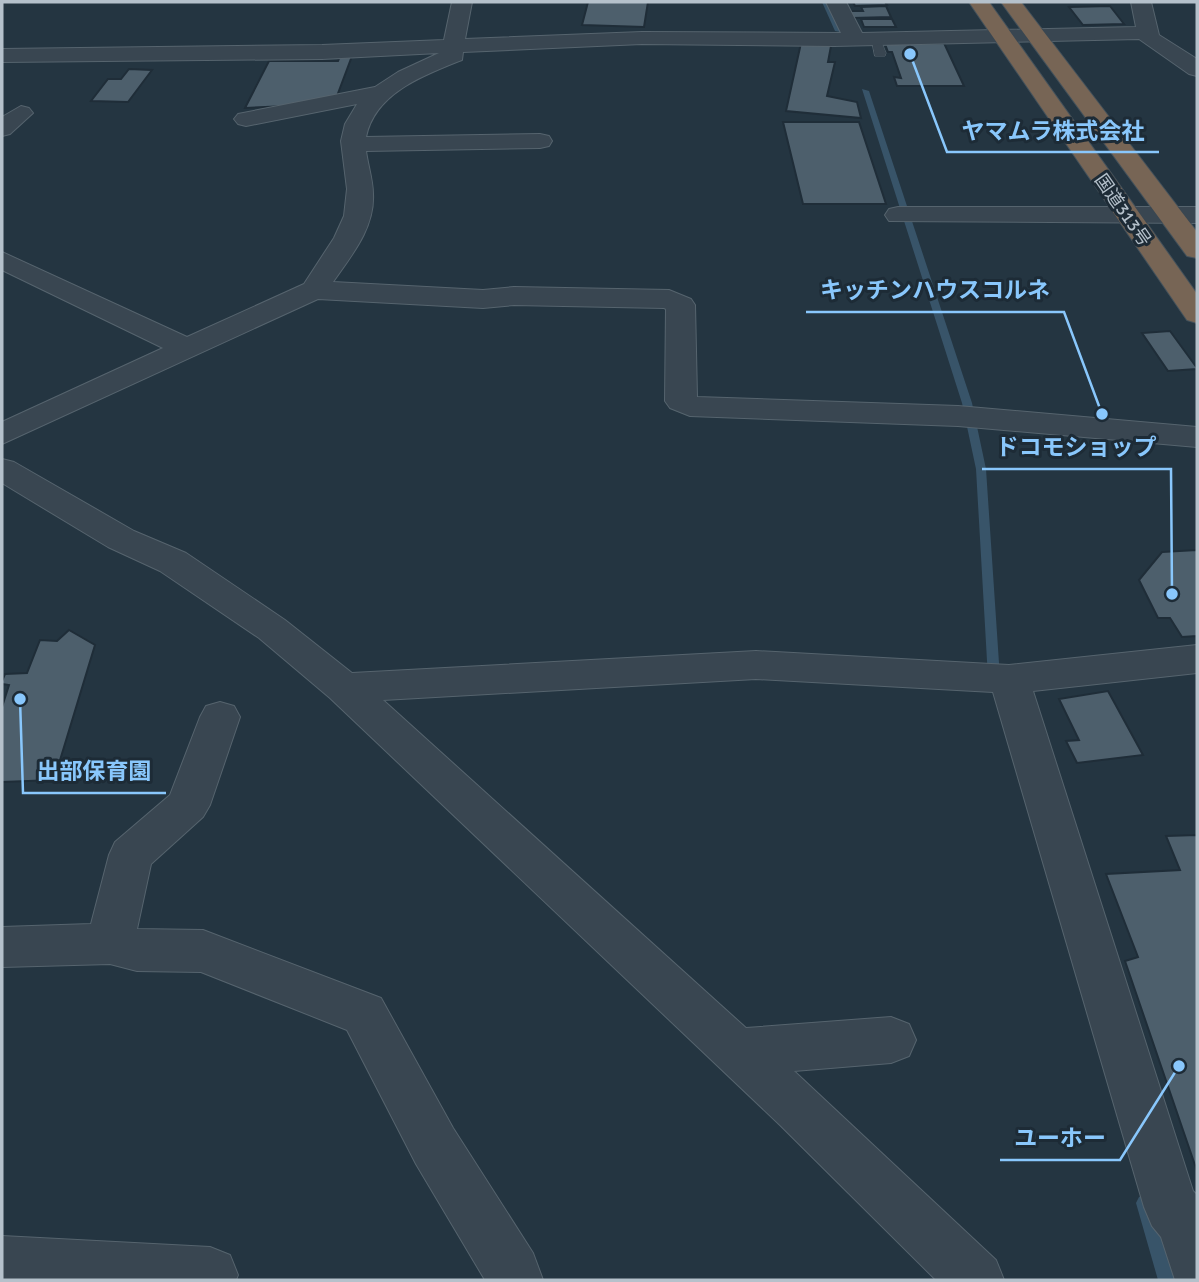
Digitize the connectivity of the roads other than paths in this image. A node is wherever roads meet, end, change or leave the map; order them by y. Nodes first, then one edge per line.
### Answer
1 (462, 2) edge
2 (836, 2) edge
3 (979, 2) edge
4 (1011, 2) edge
5 (1141, 2) edge
6 (1146, 33) junction
7 (1034, 35) junction
8 (1002, 36) junction
9 (870, 44) junction
10 (463, 47) junction
11 (2, 55) edge
12 (1197, 69) edge
13 (380, 93) junction
14 (21, 113) dead end
15 (246, 119) dead end
16 (2, 129) edge
17 (540, 141) dead end
18 (353, 144) junction
19 (1125, 213) junction
20 (1171, 214) junction
21 (905, 215) dead end
22 (1197, 215) edge
23 (1197, 250) edge
24 (2, 260) edge
25 (314, 290) junction
26 (1197, 314) edge
27 (188, 349) junction
28 (2, 434) edge
29 (1197, 437) edge
30 (2, 469) edge
31 (1197, 659) edge
32 (1000, 678) junction
33 (344, 688) junction
34 (220, 717) dead end
35 (110, 944) junction
36 (2, 947) edge
37 (891, 1040) dead end
38 (737, 1052) junction
39 (2, 1265) edge
40 (1197, 1265) edge
41 (210, 1275) dead end
42 (514, 1280) edge
43 (975, 1280) edge

1 - 10 street
2 - 9 street
3 - 8 highway, 国道313号
4 - 7 highway, 国道313号
5 - 6 street
6 - 7 street
6 - 12 street
7 - 8 street
7 - 20 highway, 国道313号
8 - 9 street
8 - 19 highway, 国道313号
9 - 10 street
10 - 11 street
10 - 13 street
13 - 15 street
13 - 18 street
14 - 16 street
17 - 18 street
18 - 25 street
19 - 20 street
19 - 21 street
19 - 26 highway, 国道313号
20 - 22 street
20 - 23 highway, 国道313号
24 - 27 street
25 - 27 street
25 - 29 street
27 - 28 street
30 - 33 street
31 - 32 street
32 - 33 street
32 - 40 street
33 - 38 street
34 - 35 street
35 - 36 street
35 - 42 street
37 - 38 street
38 - 43 street
39 - 41 street

